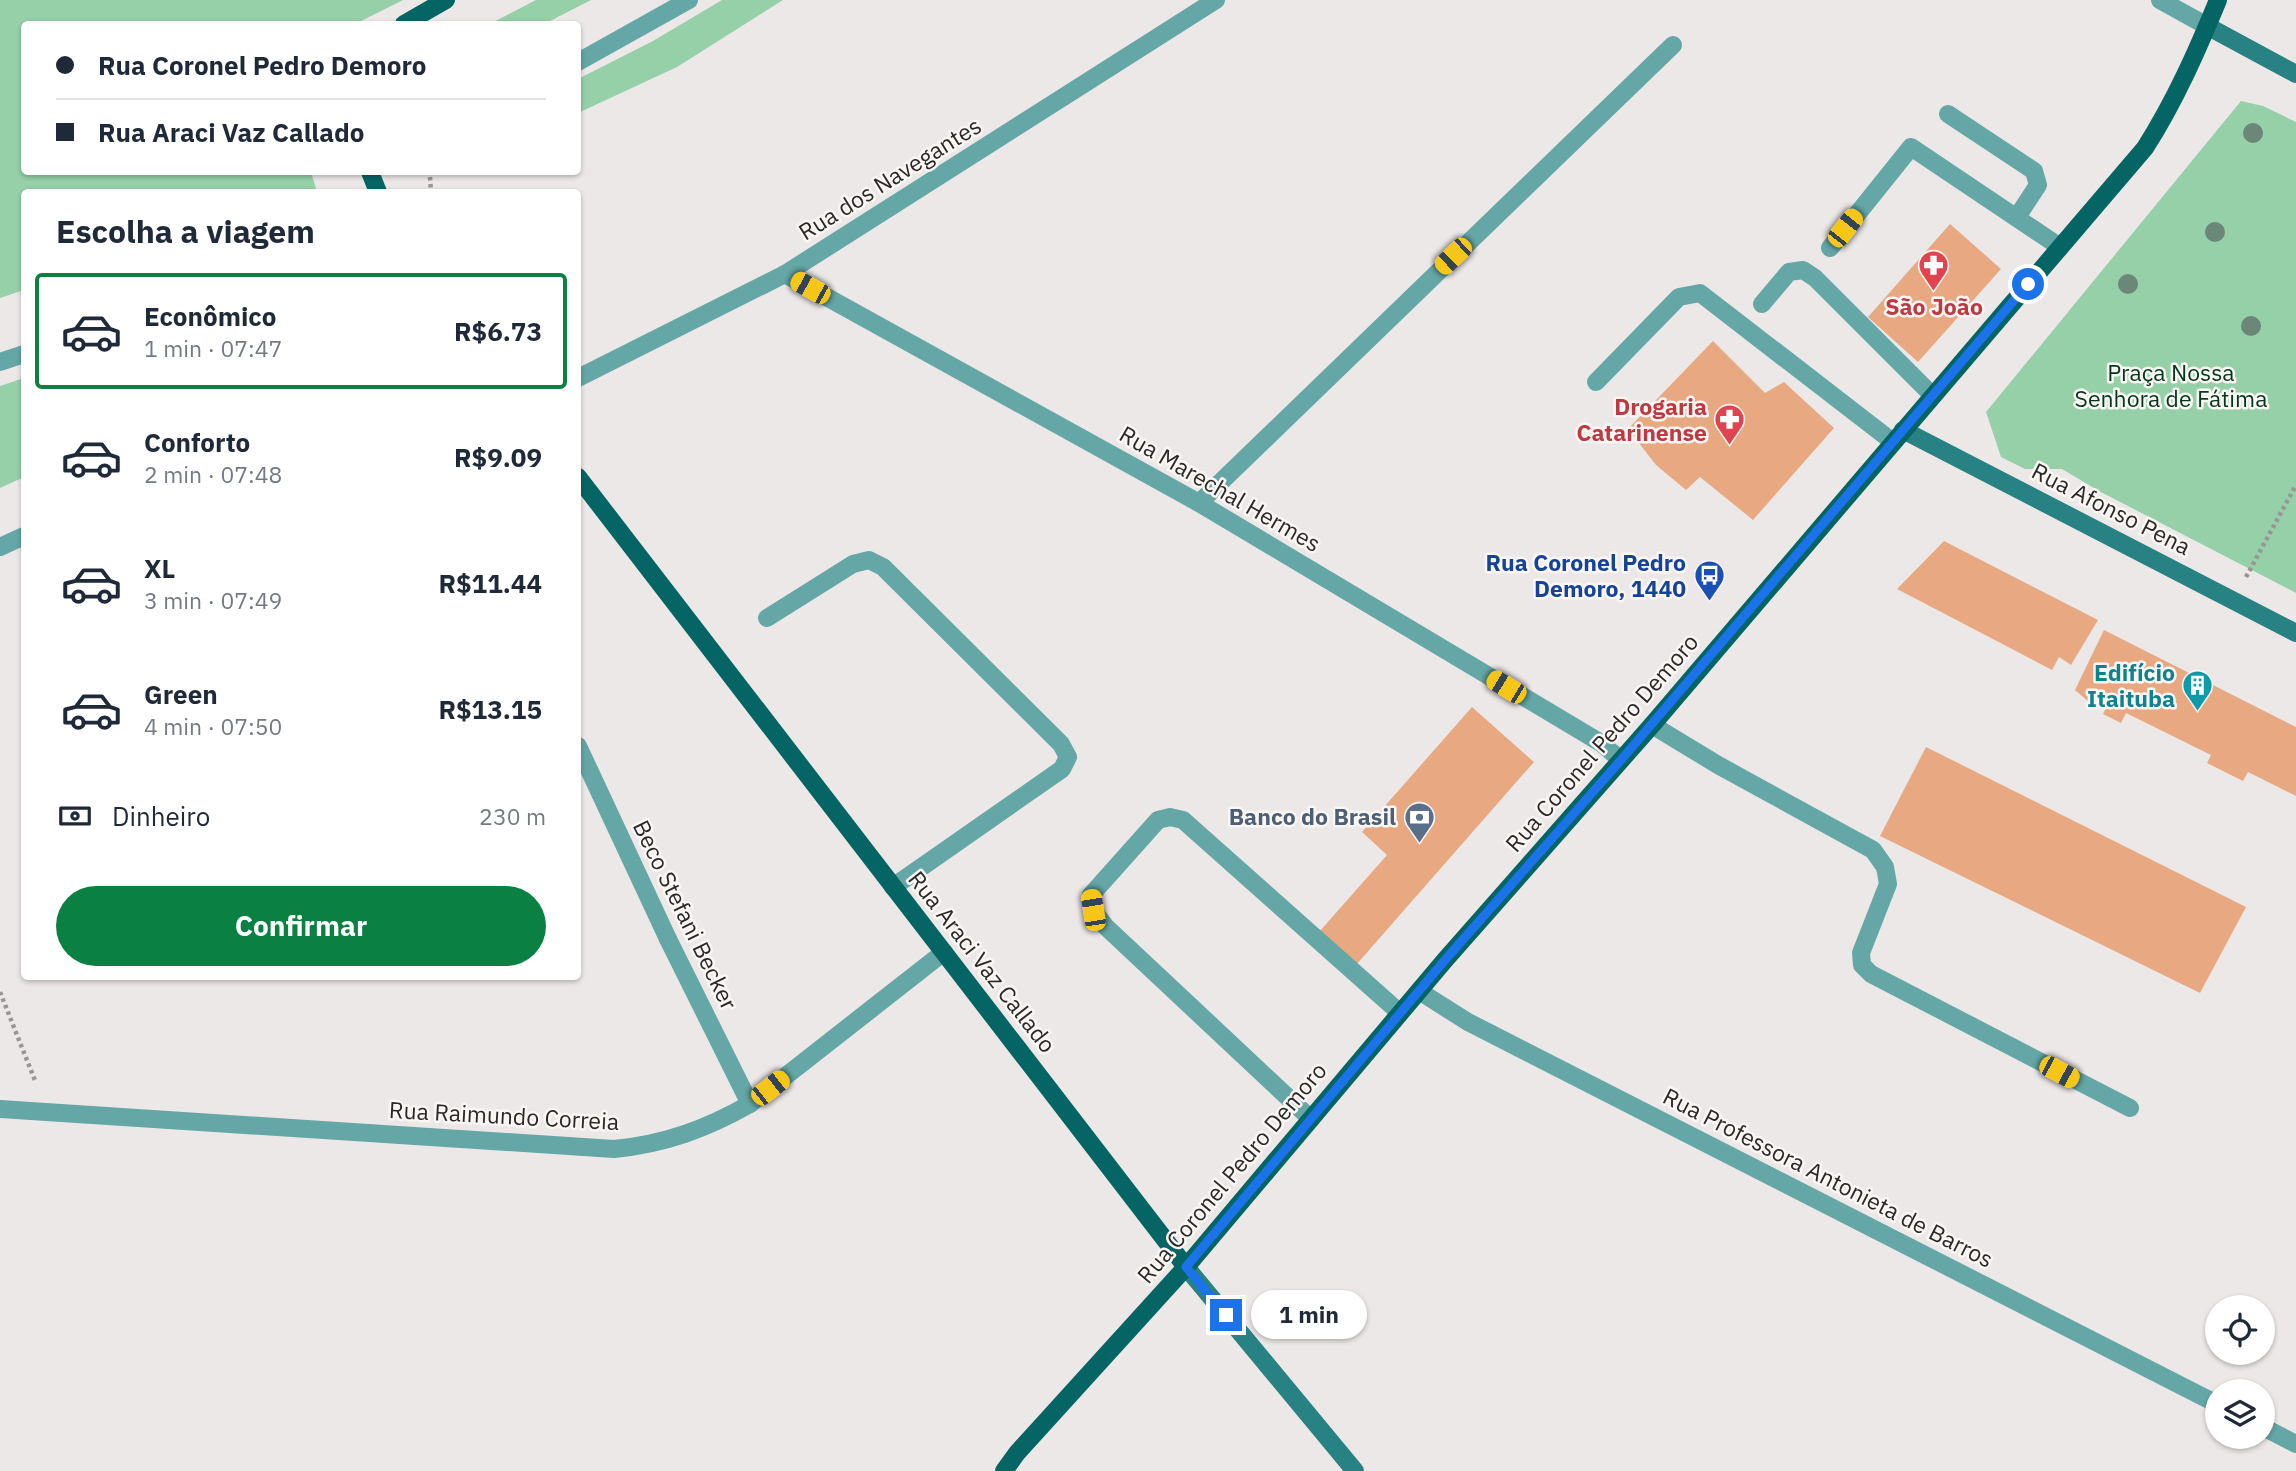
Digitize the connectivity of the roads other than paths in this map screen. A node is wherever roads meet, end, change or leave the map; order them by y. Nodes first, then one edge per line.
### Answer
1 (446, 0) edge
2 (689, 0) edge
3 (1216, 0) edge
4 (2160, 0) edge
5 (2218, 0) edge
6 (409, 21) edge
7 (2207, 26) junction
8 (1673, 45) dead end
9 (581, 60) edge
10 (2296, 74) edge
11 (1948, 114) dead end
12 (2017, 217) junction
13 (2060, 247) junction
14 (1830, 248) dead end
15 (785, 274) junction
16 (1762, 304) dead end
17 (21, 355) edge
18 (0, 362) edge
19 (581, 376) edge
20 (1596, 382) dead end
21 (1932, 395) junction
22 (1898, 436) junction
23 (581, 481) edge
24 (1199, 503) junction
25 (21, 537) edge
26 (0, 547) edge
27 (766, 618) dead end
28 (2296, 633) edge
29 (1652, 724) junction
30 (581, 752) edge
31 (1621, 760) junction
32 (893, 887) junction
33 (944, 952) junction
34 (1419, 991) junction
35 (1400, 1013) junction
36 (750, 1104) junction
37 (2130, 1108) dead end
38 (0, 1110) edge
39 (1311, 1119) junction
40 (1186, 1267) junction
41 (2205, 1398) edge
42 (2275, 1433) edge
43 (2296, 1444) edge
44 (1004, 1471) edge
45 (1355, 1471) edge

1 - 6 main road
2 - 9 street
3 - 15 street, Rua dos Navegantes
4 - 7 street
5 - 7 main road, Rua Coronel Pedro Demoro
7 - 10 main road
7 - 13 main road, Rua Coronel Pedro Demoro
8 - 24 street
11 - 12 street
12 - 13 street
12 - 14 street
13 - 21 main road, Rua Coronel Pedro Demoro
15 - 19 street, Rua dos Navegantes
15 - 24 street, Rua Marechal Hermes
16 - 21 street
17 - 18 street
20 - 22 street
21 - 22 main road, Rua Coronel Pedro Demoro
22 - 28 main road, Rua Afonso Pena
22 - 29 main road, Rua Coronel Pedro Demoro
23 - 32 main road, Rua Araci Vaz Callado
24 - 31 street, Rua Marechal Hermes
25 - 26 street
27 - 32 street
29 - 31 main road, Rua Coronel Pedro Demoro
29 - 37 street
30 - 36 street, Beco Stefani Becker
31 - 34 main road, Rua Coronel Pedro Demoro
32 - 33 main road, Rua Araci Vaz Callado
33 - 36 street, Rua Raimundo Correia
33 - 40 main road, Rua Araci Vaz Callado
34 - 35 main road, Rua Coronel Pedro Demoro
34 - 41 street, Rua Professora Antonieta de Barros
35 - 39 main road, Rua Coronel Pedro Demoro
35 - 39 street
36 - 38 street, Rua Raimundo Correia
39 - 40 main road, Rua Coronel Pedro Demoro
40 - 44 main road, Rua Coronel Pedro Demoro
40 - 45 main road, Rua Araci Vaz Callado
42 - 43 street

